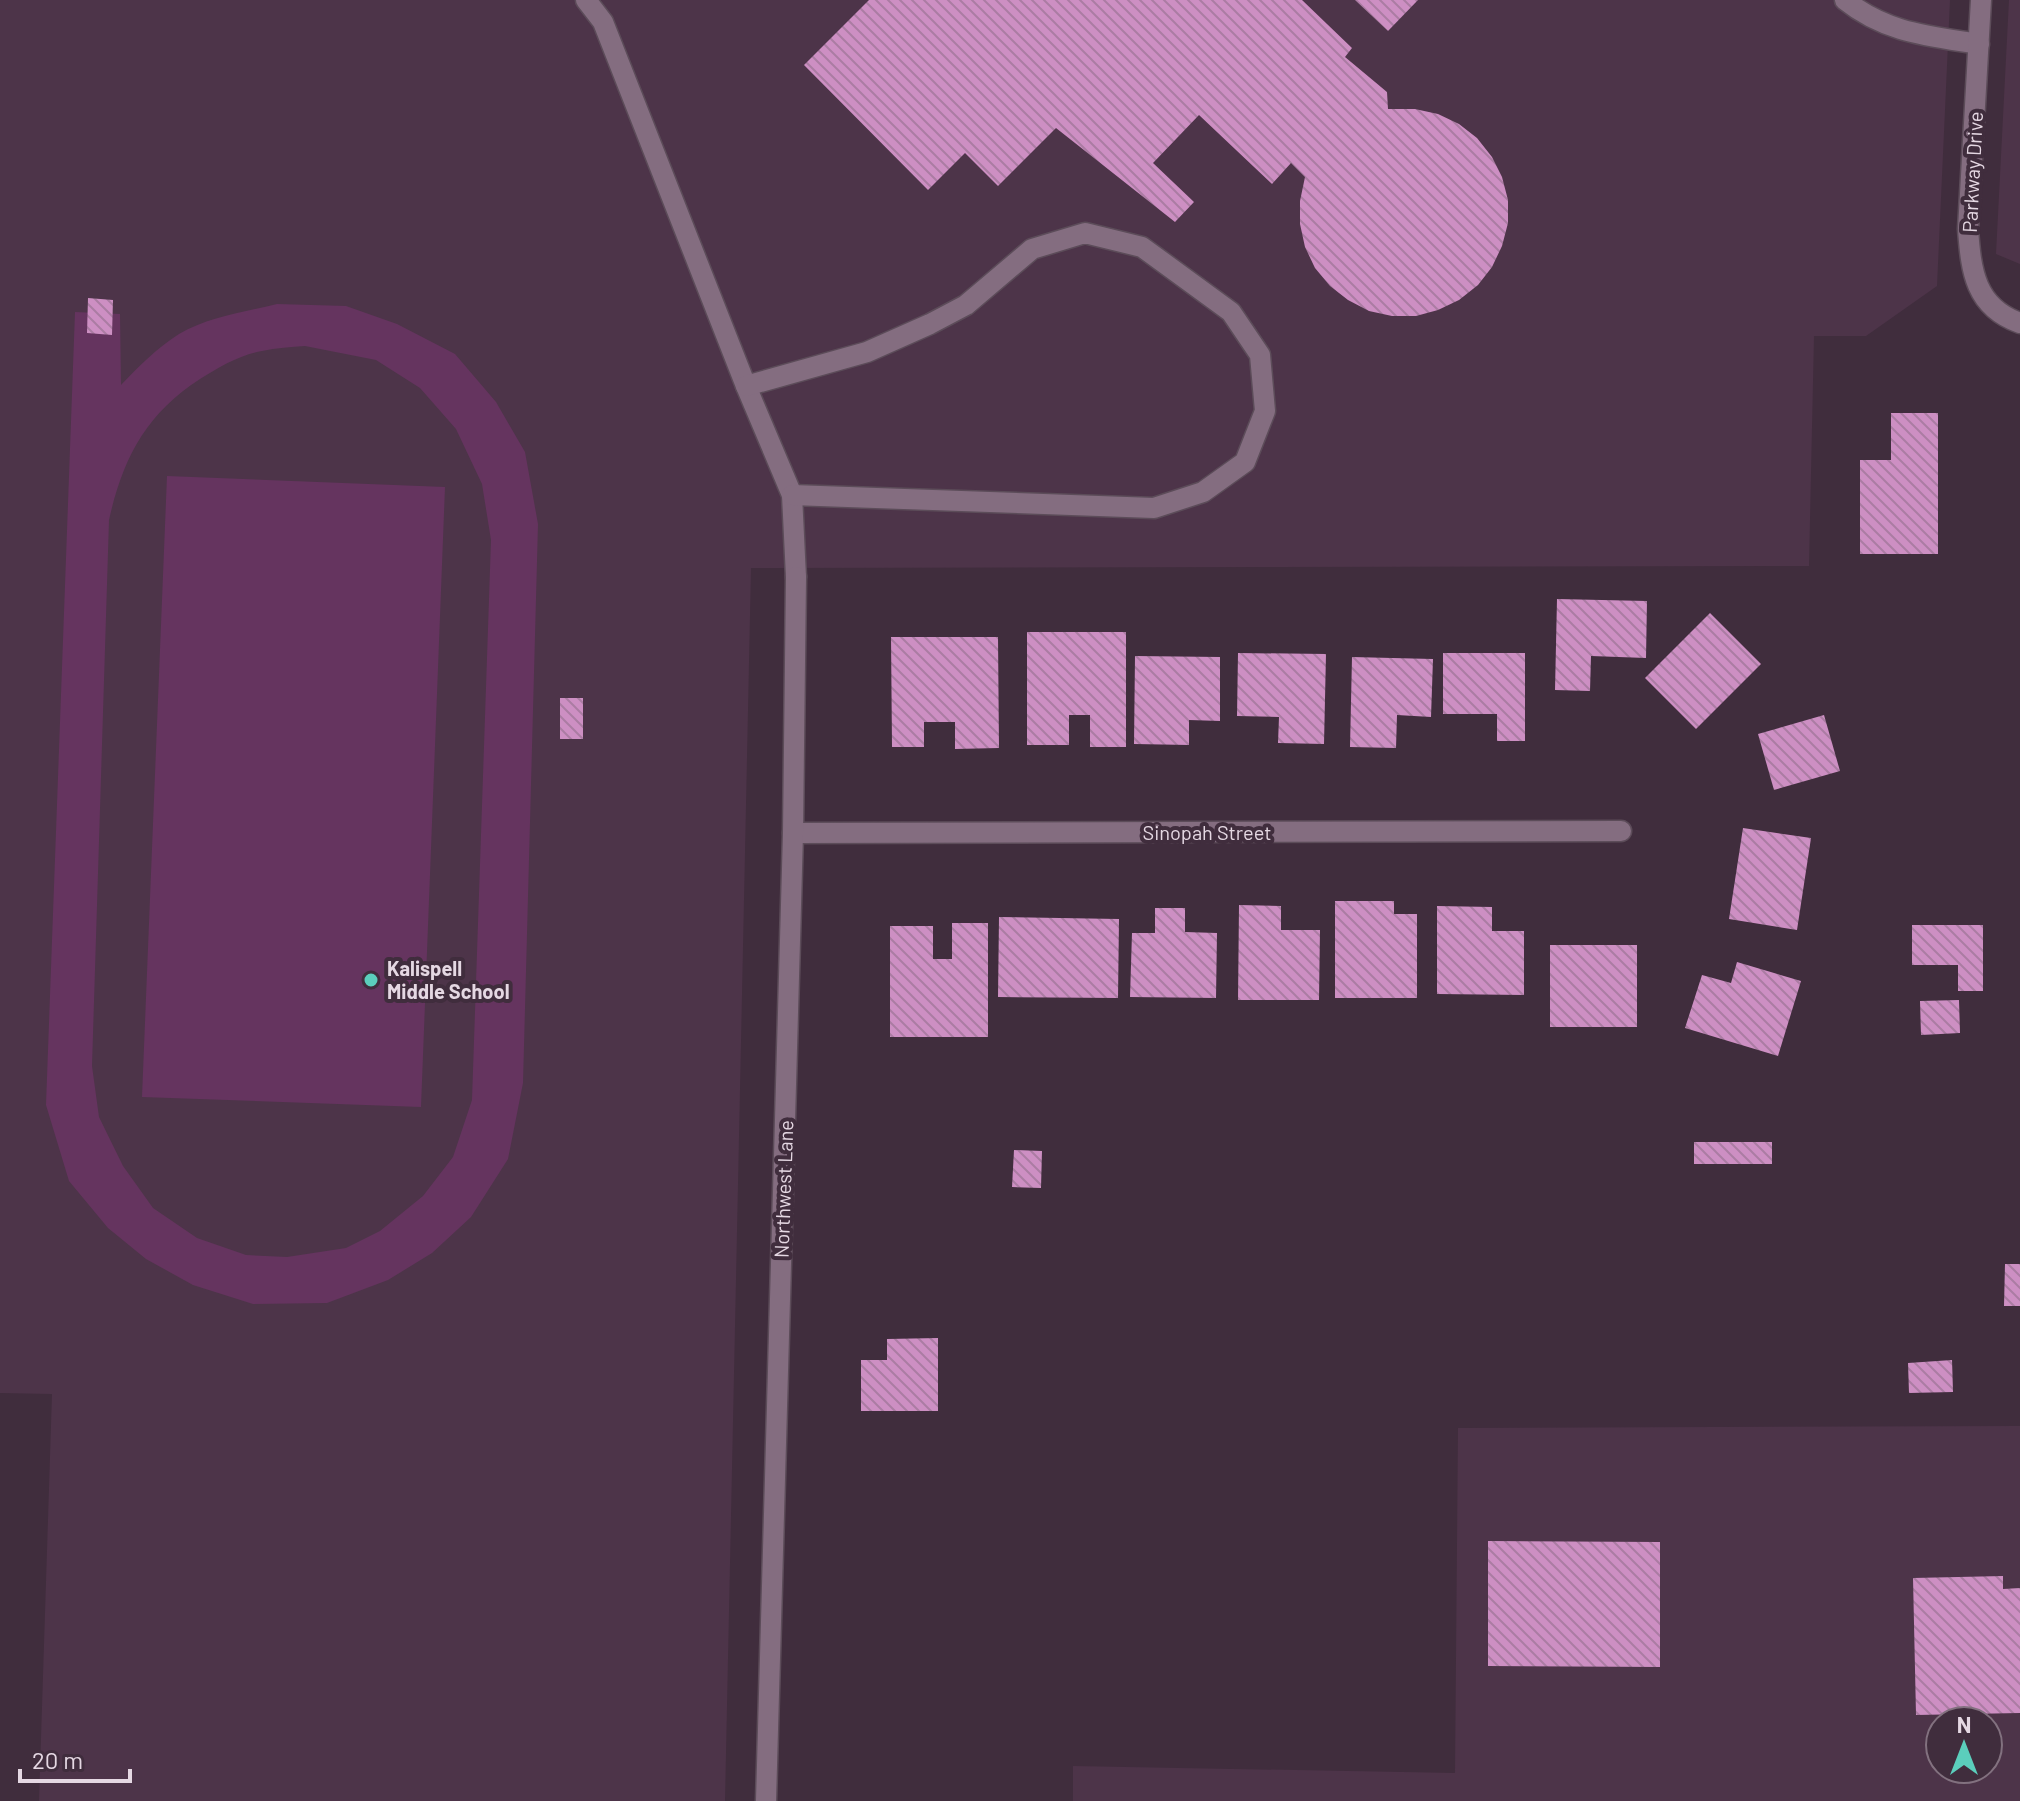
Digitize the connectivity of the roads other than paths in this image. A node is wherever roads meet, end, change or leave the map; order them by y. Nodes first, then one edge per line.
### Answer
1 (586, 0) edge
2 (1845, 0) edge
3 (1981, 0) edge
4 (1979, 44) junction
5 (2020, 323) edge
6 (746, 386) junction
7 (792, 495) junction
8 (1621, 831) dead end
9 (793, 833) junction
10 (766, 1801) edge

1 - 6 street
2 - 4 street
3 - 4 street, Parkway Drive
4 - 5 street, Parkway Drive
6 - 7 street
6 - 7 street
7 - 9 street, Northwest Lane
8 - 9 street, Sinopah Street
9 - 10 street, Northwest Lane

